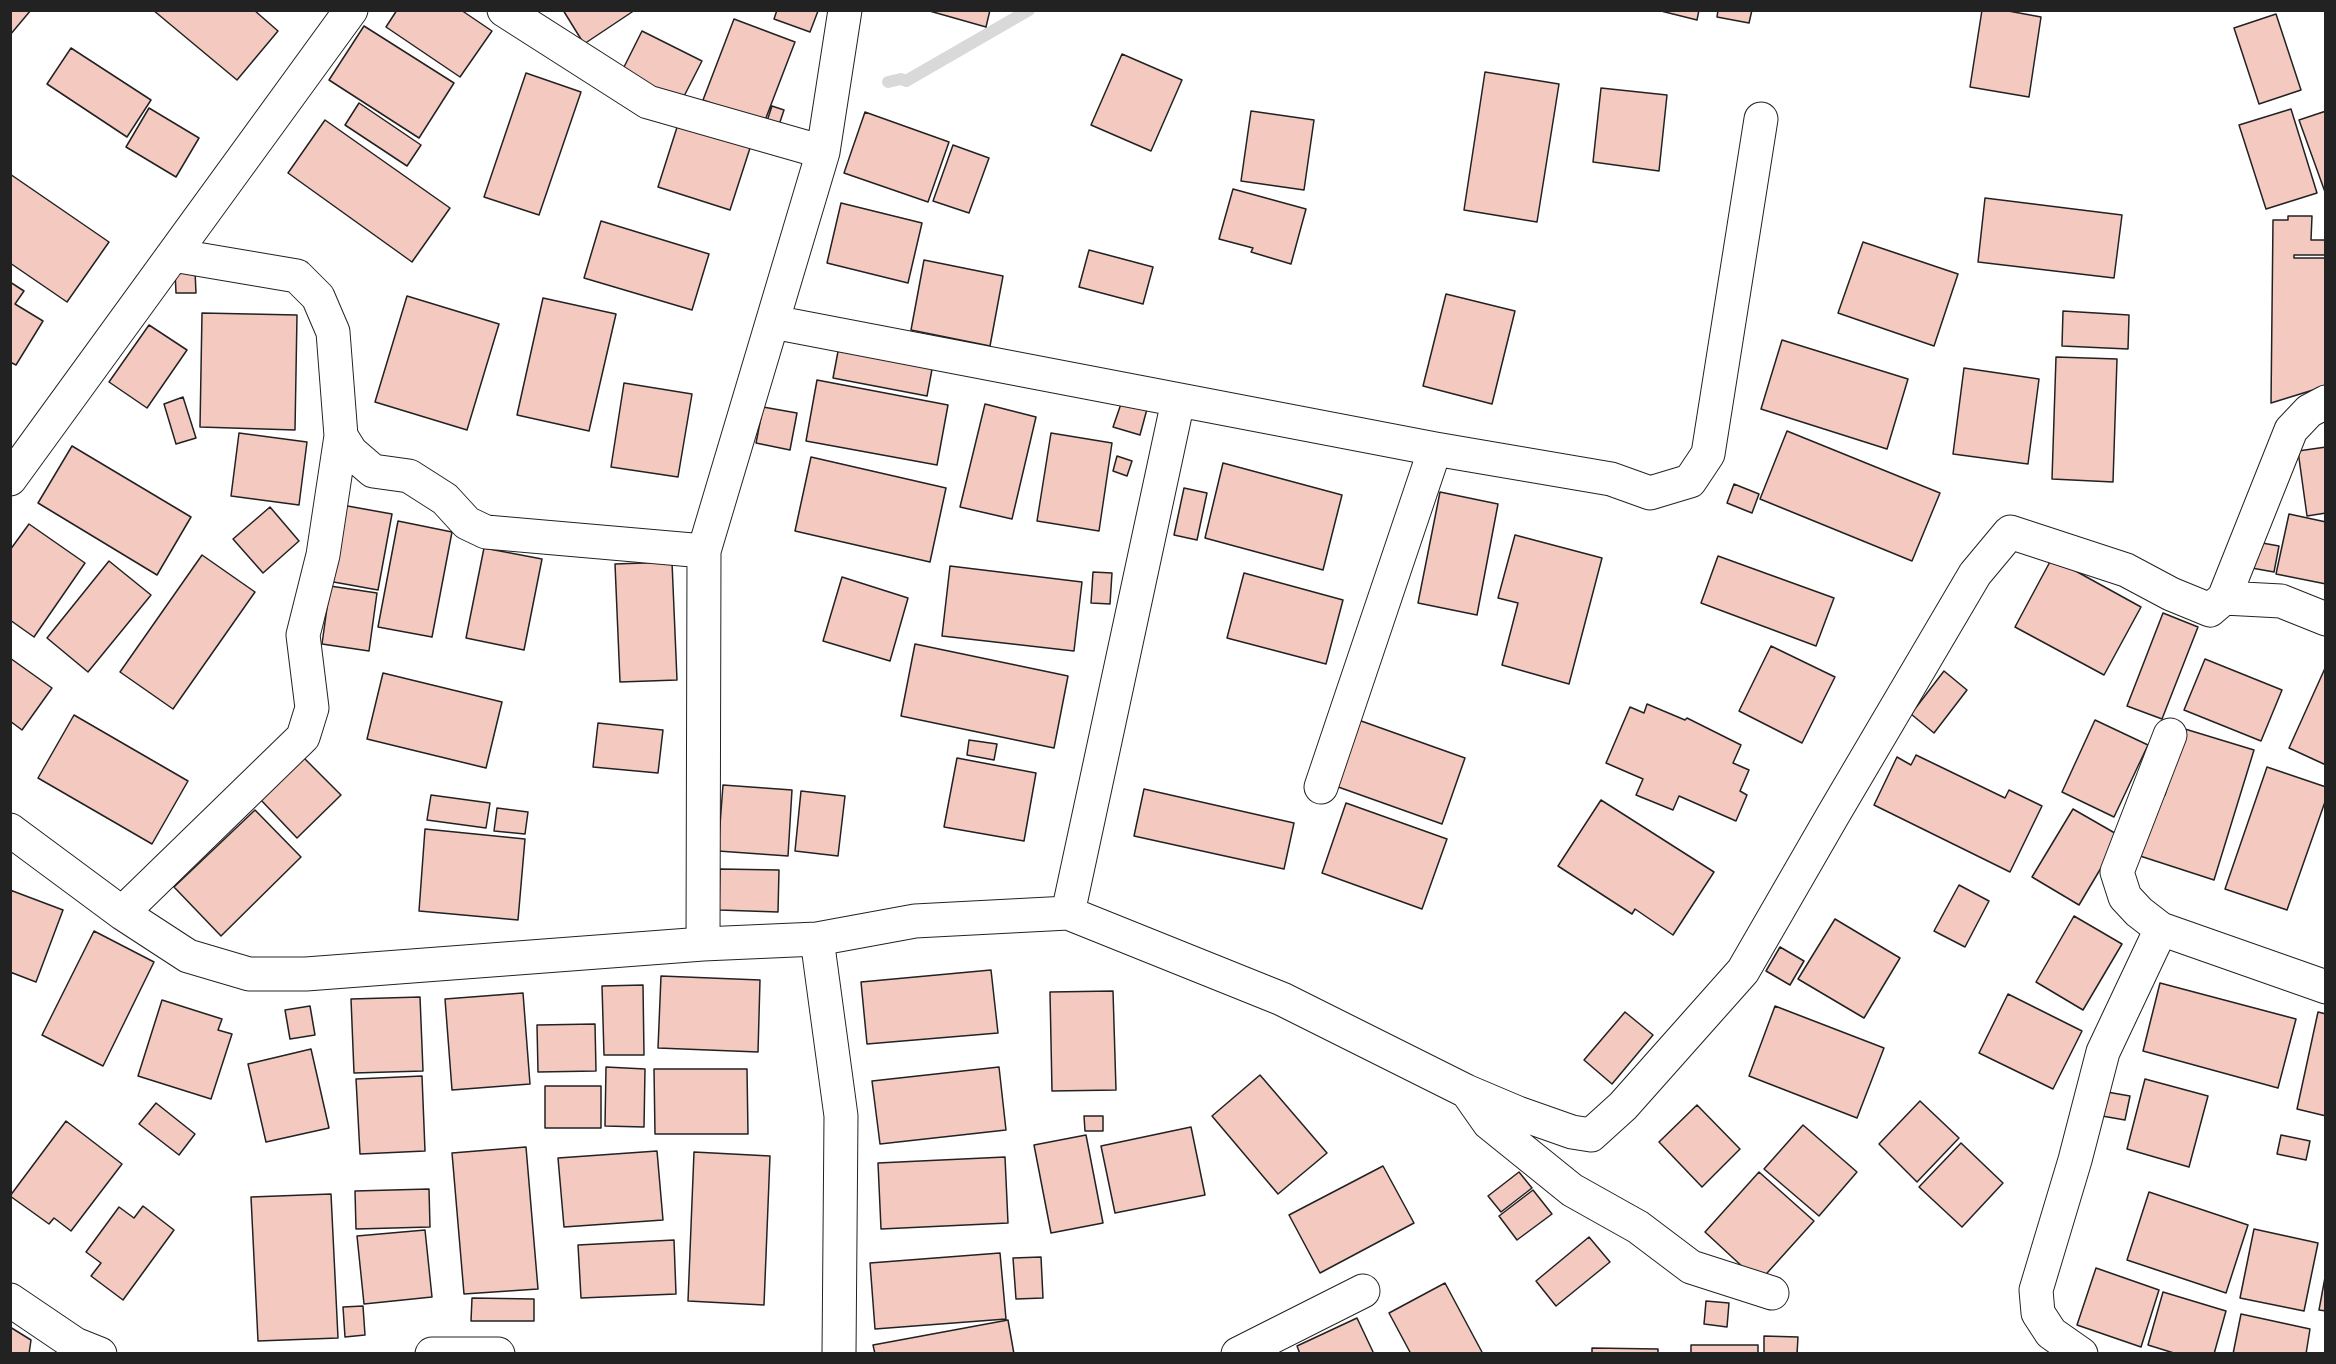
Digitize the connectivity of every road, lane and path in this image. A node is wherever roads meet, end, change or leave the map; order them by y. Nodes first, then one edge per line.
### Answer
1 (351, 10) edge
2 (504, 10) edge
3 (845, 10) edge
4 (1761, 119) dead end
5 (823, 152) junction
6 (173, 255) junction
7 (773, 322) junction
8 (1178, 401) junction
9 (2325, 402) edge
10 (341, 436) junction
11 (1436, 449) junction
12 (10, 479) edge
13 (704, 551) junction
14 (2224, 598) junction
15 (2325, 619) edge
16 (2170, 735) dead end
17 (1321, 787) dead end
18 (10, 830) edge
19 (122, 913) junction
20 (1068, 914) junction
21 (2161, 929) junction
22 (817, 939) junction
23 (704, 944) junction
24 (2325, 987) edge
25 (1466, 1091) junction
26 (1363, 1291) dead end
27 (1772, 1293) dead end
28 (10, 1300) edge
29 (100, 1353) edge
30 (432, 1353) edge
31 (498, 1353) edge
32 (839, 1353) edge
33 (1238, 1353) edge
34 (2081, 1353) edge

1 - 6 street
2 - 5 street
3 - 5 street
4 - 11 street
5 - 7 street
6 - 10 street
6 - 12 street
7 - 8 street
7 - 13 street
8 - 11 street
8 - 20 street
9 - 14 street
10 - 13 street
10 - 19 street
11 - 17 street
13 - 23 street
14 - 15 street
14 - 25 street
16 - 21 street
18 - 19 street
19 - 23 street
20 - 22 street
20 - 25 street
21 - 24 street
21 - 34 street
22 - 23 street
22 - 32 street
25 - 27 street
26 - 33 street
28 - 29 street
30 - 31 street

